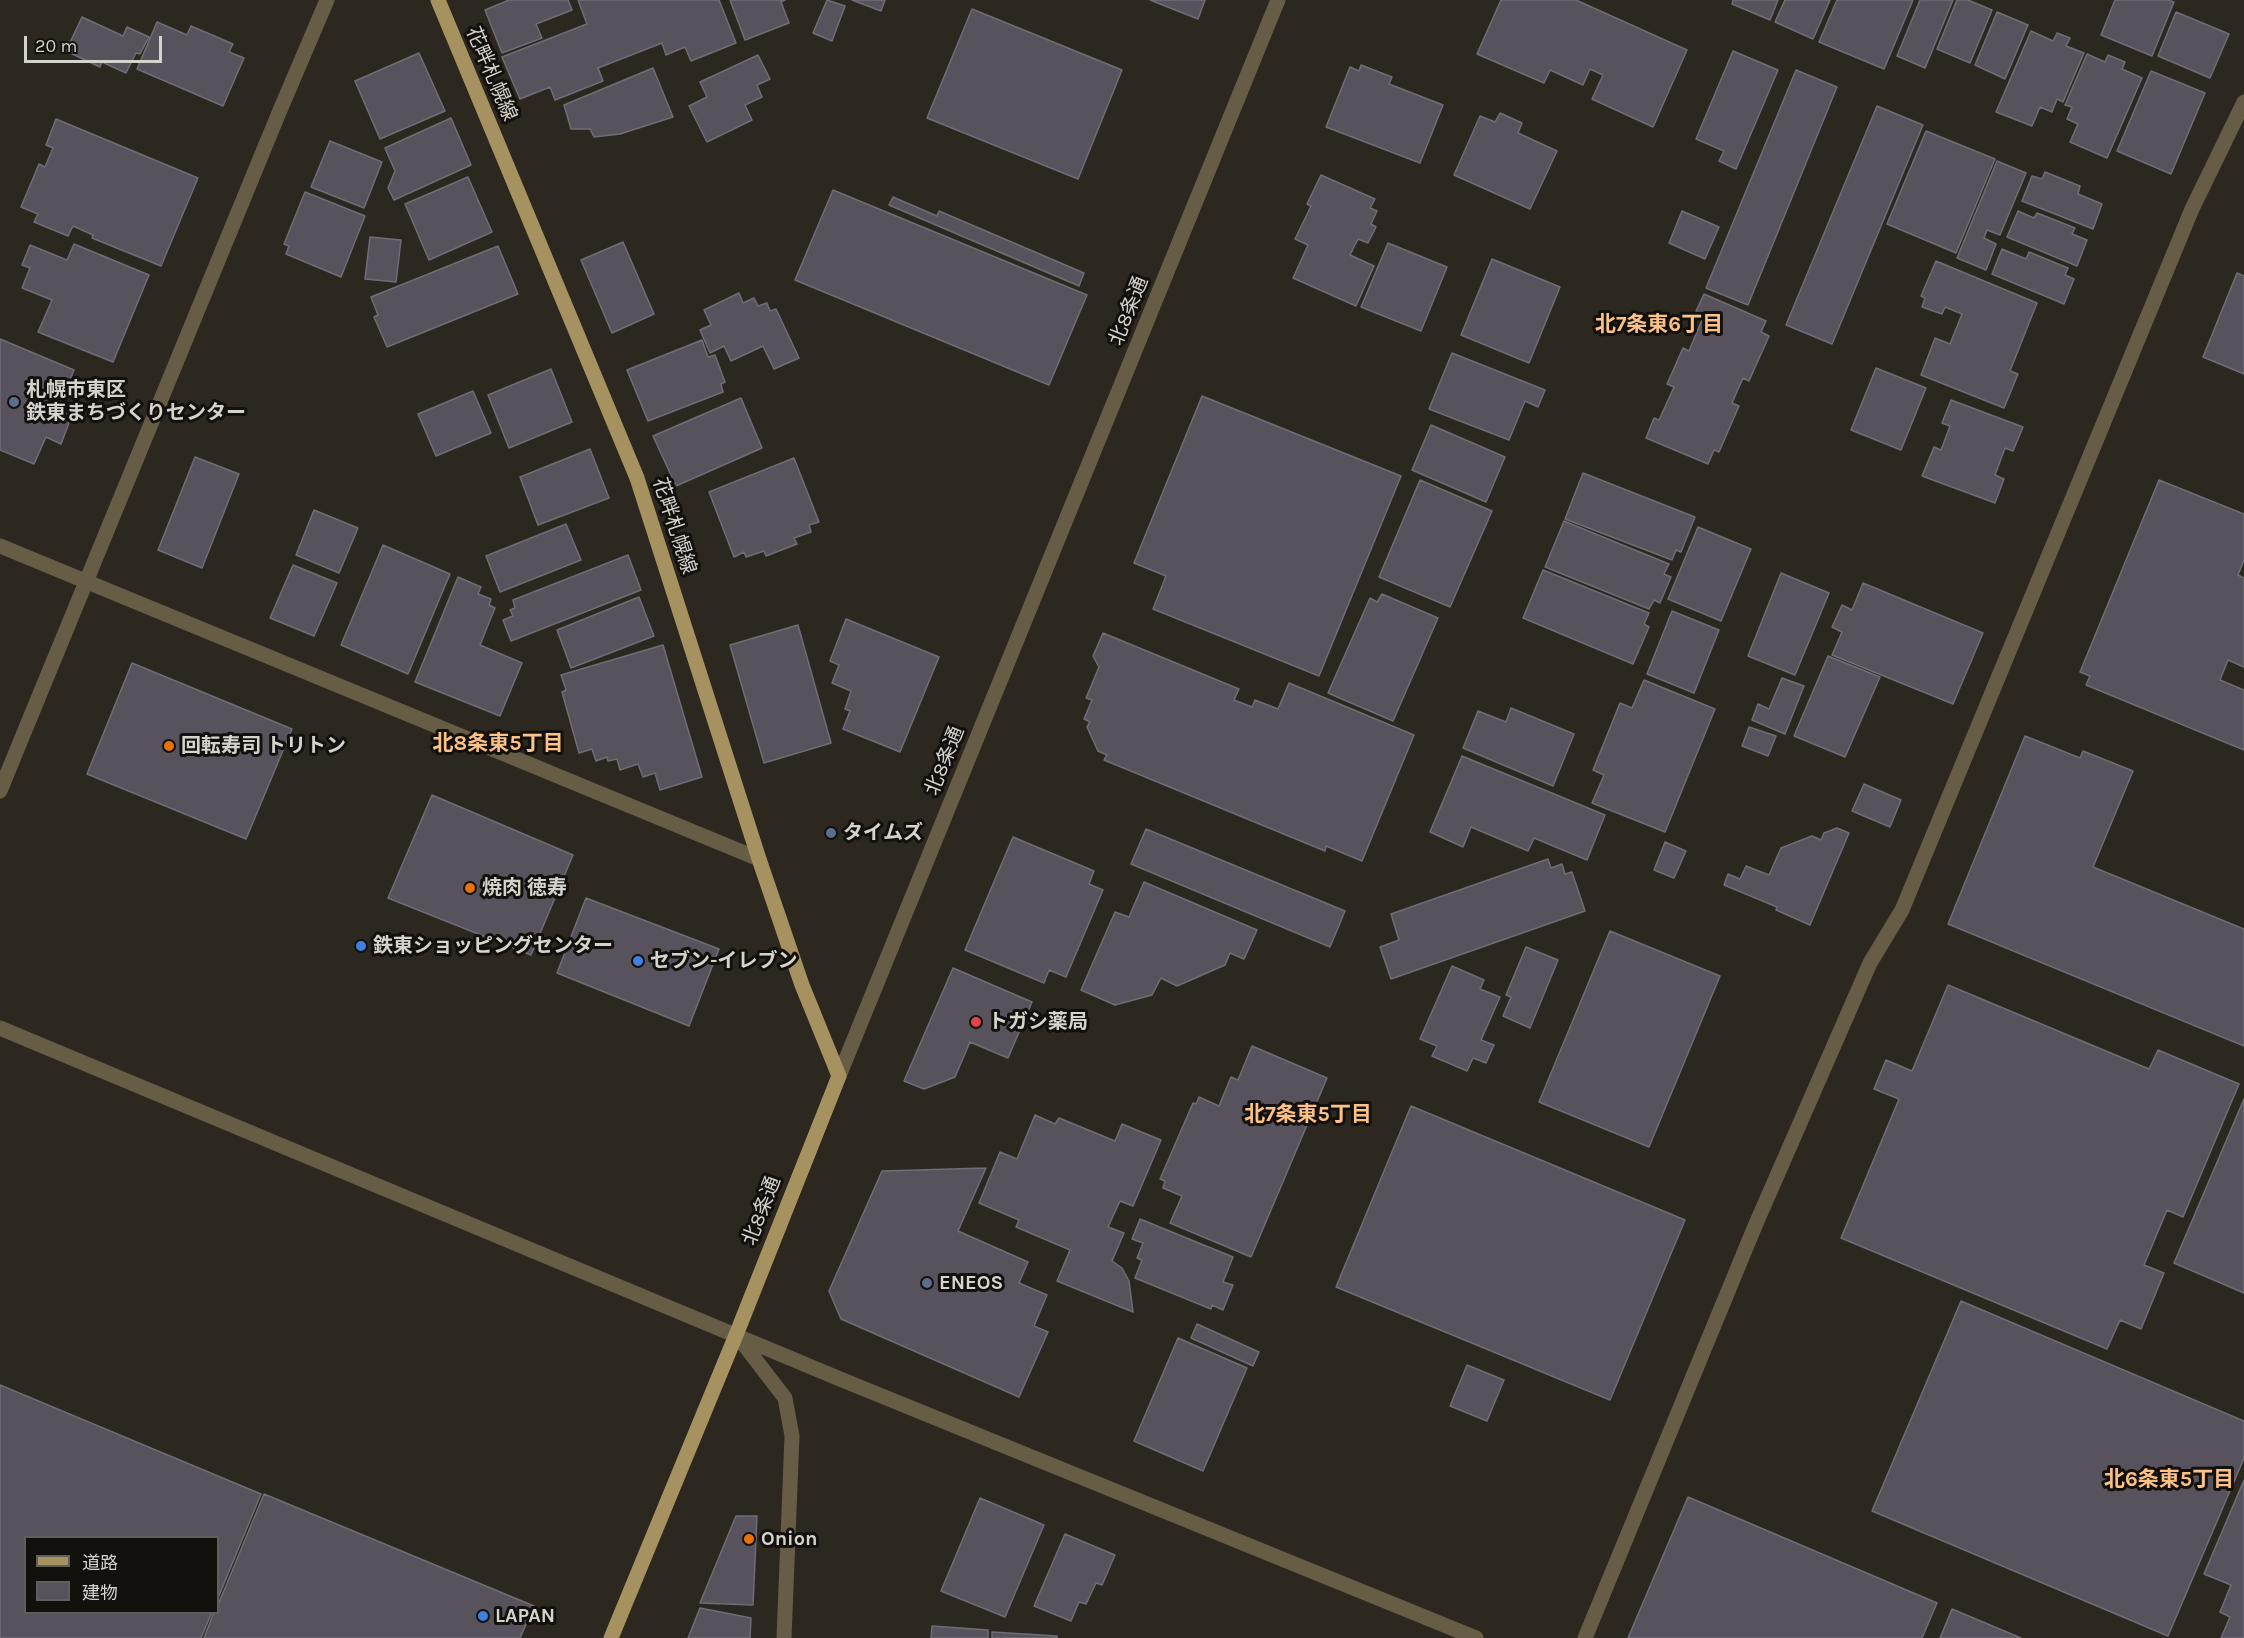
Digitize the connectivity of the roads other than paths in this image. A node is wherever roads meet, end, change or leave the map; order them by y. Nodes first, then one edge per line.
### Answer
1 (327, 0) edge
2 (439, 0) edge
3 (1278, 0) edge
4 (2244, 102) edge
5 (0, 546) edge
6 (86, 583) junction
7 (0, 791) edge
8 (759, 859) junction
9 (0, 1028) edge
10 (839, 1076) junction
11 (736, 1335) junction
12 (611, 1638) edge
13 (784, 1638) edge
14 (1476, 1638) edge
15 (1585, 1638) edge

1 - 6 street
2 - 8 main road, 花畔札幌線
3 - 10 street, 北8条通
4 - 15 street
5 - 6 street
6 - 7 street
6 - 8 street
8 - 10 main road, 花畔札幌線
9 - 11 street
10 - 11 main road, 北8条通
11 - 12 main road, 北8条通
11 - 13 street
11 - 14 street

